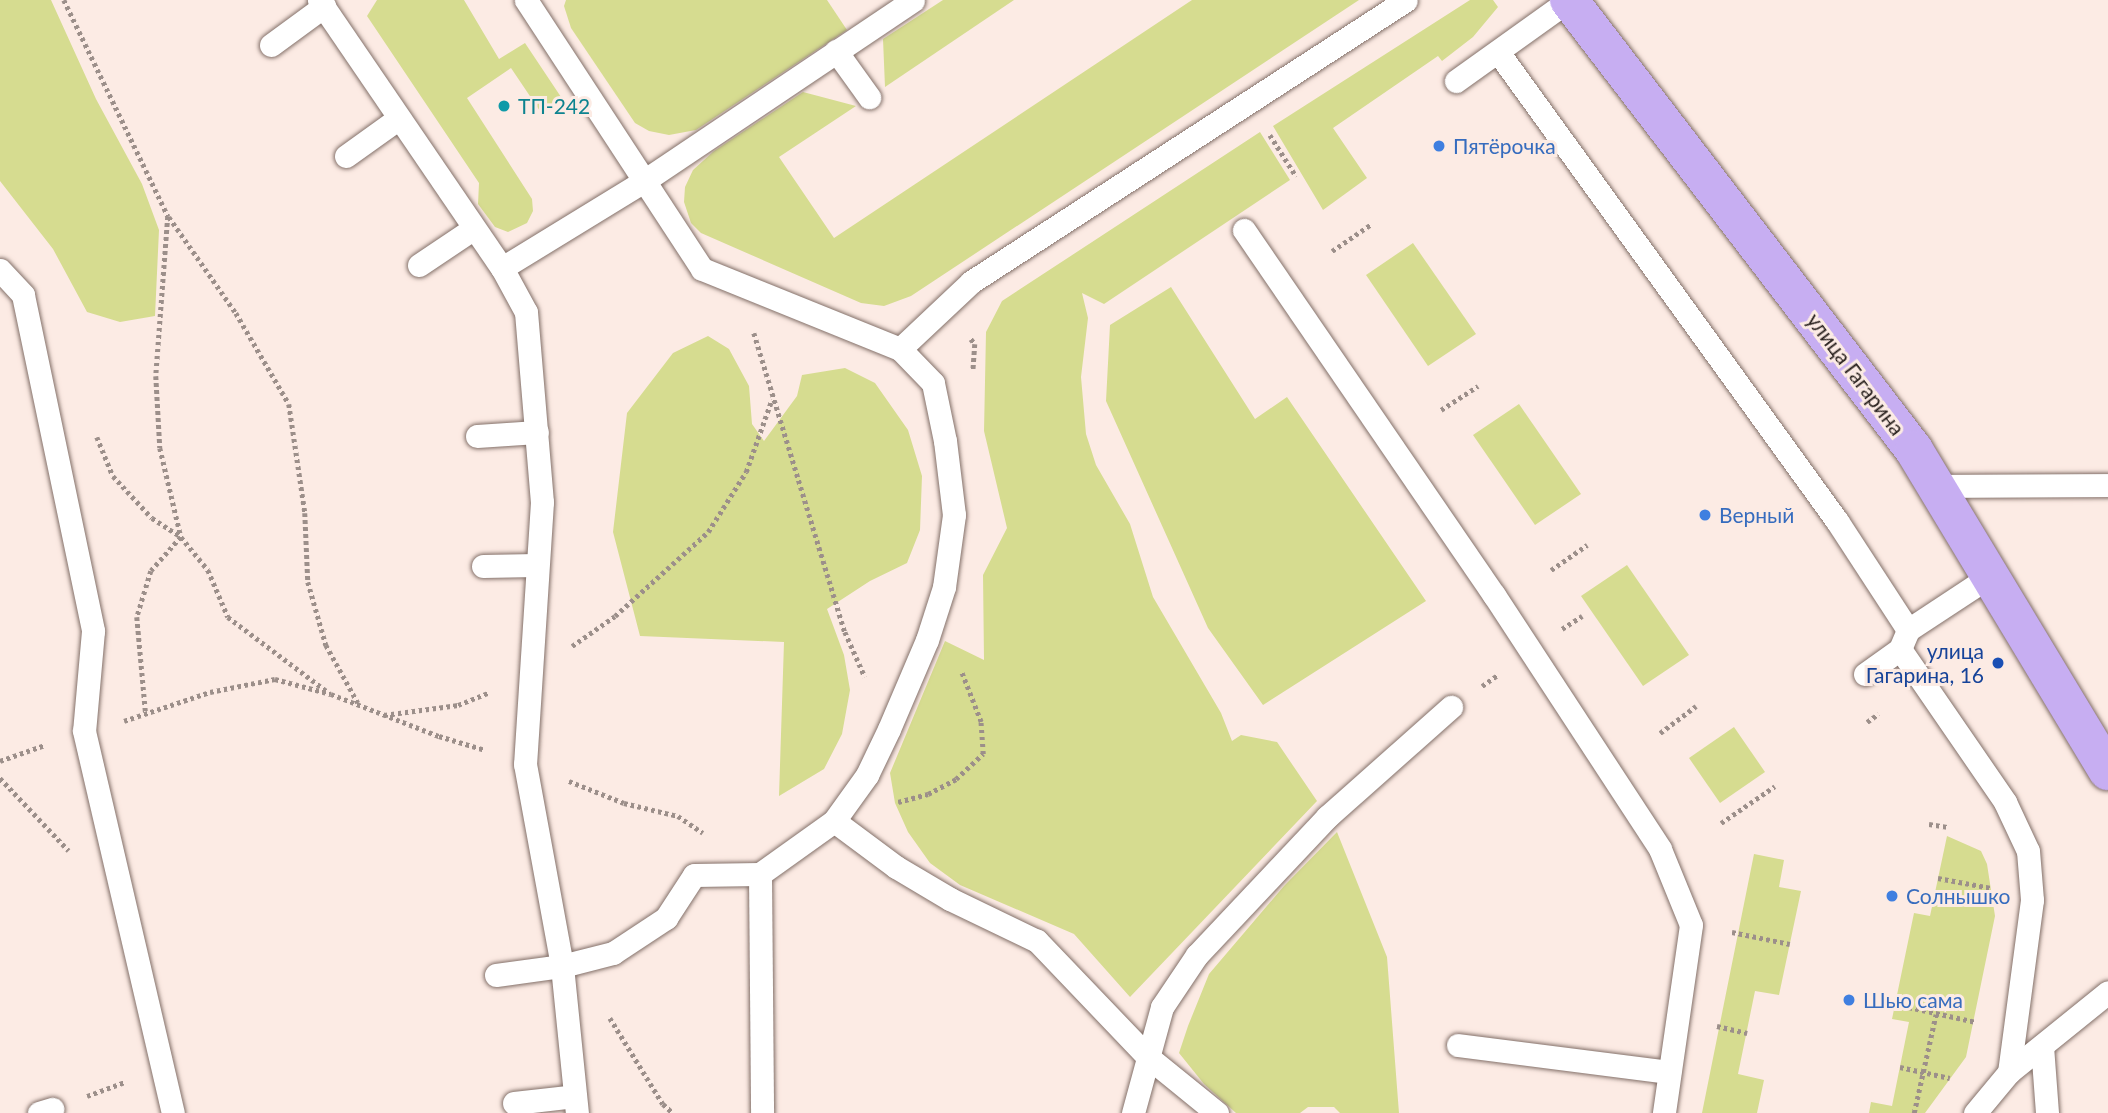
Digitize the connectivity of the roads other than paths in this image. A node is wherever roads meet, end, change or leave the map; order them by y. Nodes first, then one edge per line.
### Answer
1 (526, 0) edge
2 (913, 0) edge
3 (1405, 0) edge
4 (1569, 0) edge
5 (321, 3) edge
6 (271, 45) dead end
7 (836, 51) junction
8 (1499, 52) junction
9 (1456, 81) dead end
10 (869, 97) dead end
11 (399, 118) junction
12 (346, 156) dead end
13 (644, 181) junction
14 (474, 228) junction
15 (1244, 230) dead end
16 (419, 265) dead end
17 (502, 268) junction
18 (0, 270) edge
19 (900, 349) junction
20 (537, 432) junction
21 (477, 436) dead end
22 (2108, 485) edge
23 (1936, 486) junction
24 (536, 565) junction
25 (483, 566) dead end
26 (1990, 576) junction
27 (1904, 639) junction
28 (1865, 674) dead end
29 (1451, 707) dead end
30 (2108, 771) edge
31 (834, 821) junction
32 (760, 874) junction
33 (562, 966) junction
34 (496, 975) dead end
35 (2108, 992) edge
36 (1458, 1045) dead end
37 (2042, 1046) junction
38 (1148, 1057) junction
39 (1669, 1072) junction
40 (2009, 1072) junction
41 (514, 1103) dead end
42 (576, 1104) edge
43 (173, 1113) edge
44 (762, 1113) edge
45 (1133, 1113) edge
46 (1217, 1113) edge
47 (1664, 1113) edge
48 (1975, 1113) edge
49 (2047, 1113) edge

1 - 13 lane
2 - 7 lane
3 - 19 lane
4 - 8 lane
4 - 23 main road, улица Гагарина
5 - 6 lane
5 - 11 lane
7 - 10 lane
7 - 13 lane
8 - 9 lane
8 - 27 lane
11 - 12 lane
11 - 14 lane
13 - 17 lane
13 - 19 lane
14 - 16 lane
14 - 17 lane
15 - 39 lane
17 - 20 lane
18 - 43 lane
19 - 31 lane
20 - 21 lane
20 - 24 lane
22 - 23 lane
23 - 26 main road, улица Гагарина
24 - 25 lane
24 - 33 lane
26 - 27 lane
26 - 30 main road, улица Гагарина
27 - 28 lane
27 - 40 lane
29 - 38 lane
31 - 32 lane
31 - 38 lane
32 - 33 lane
32 - 44 lane
33 - 34 lane
33 - 42 lane
35 - 37 lane
36 - 39 lane
37 - 40 lane
37 - 49 lane
38 - 45 lane
38 - 46 lane
39 - 47 lane
40 - 48 lane
41 - 42 lane

